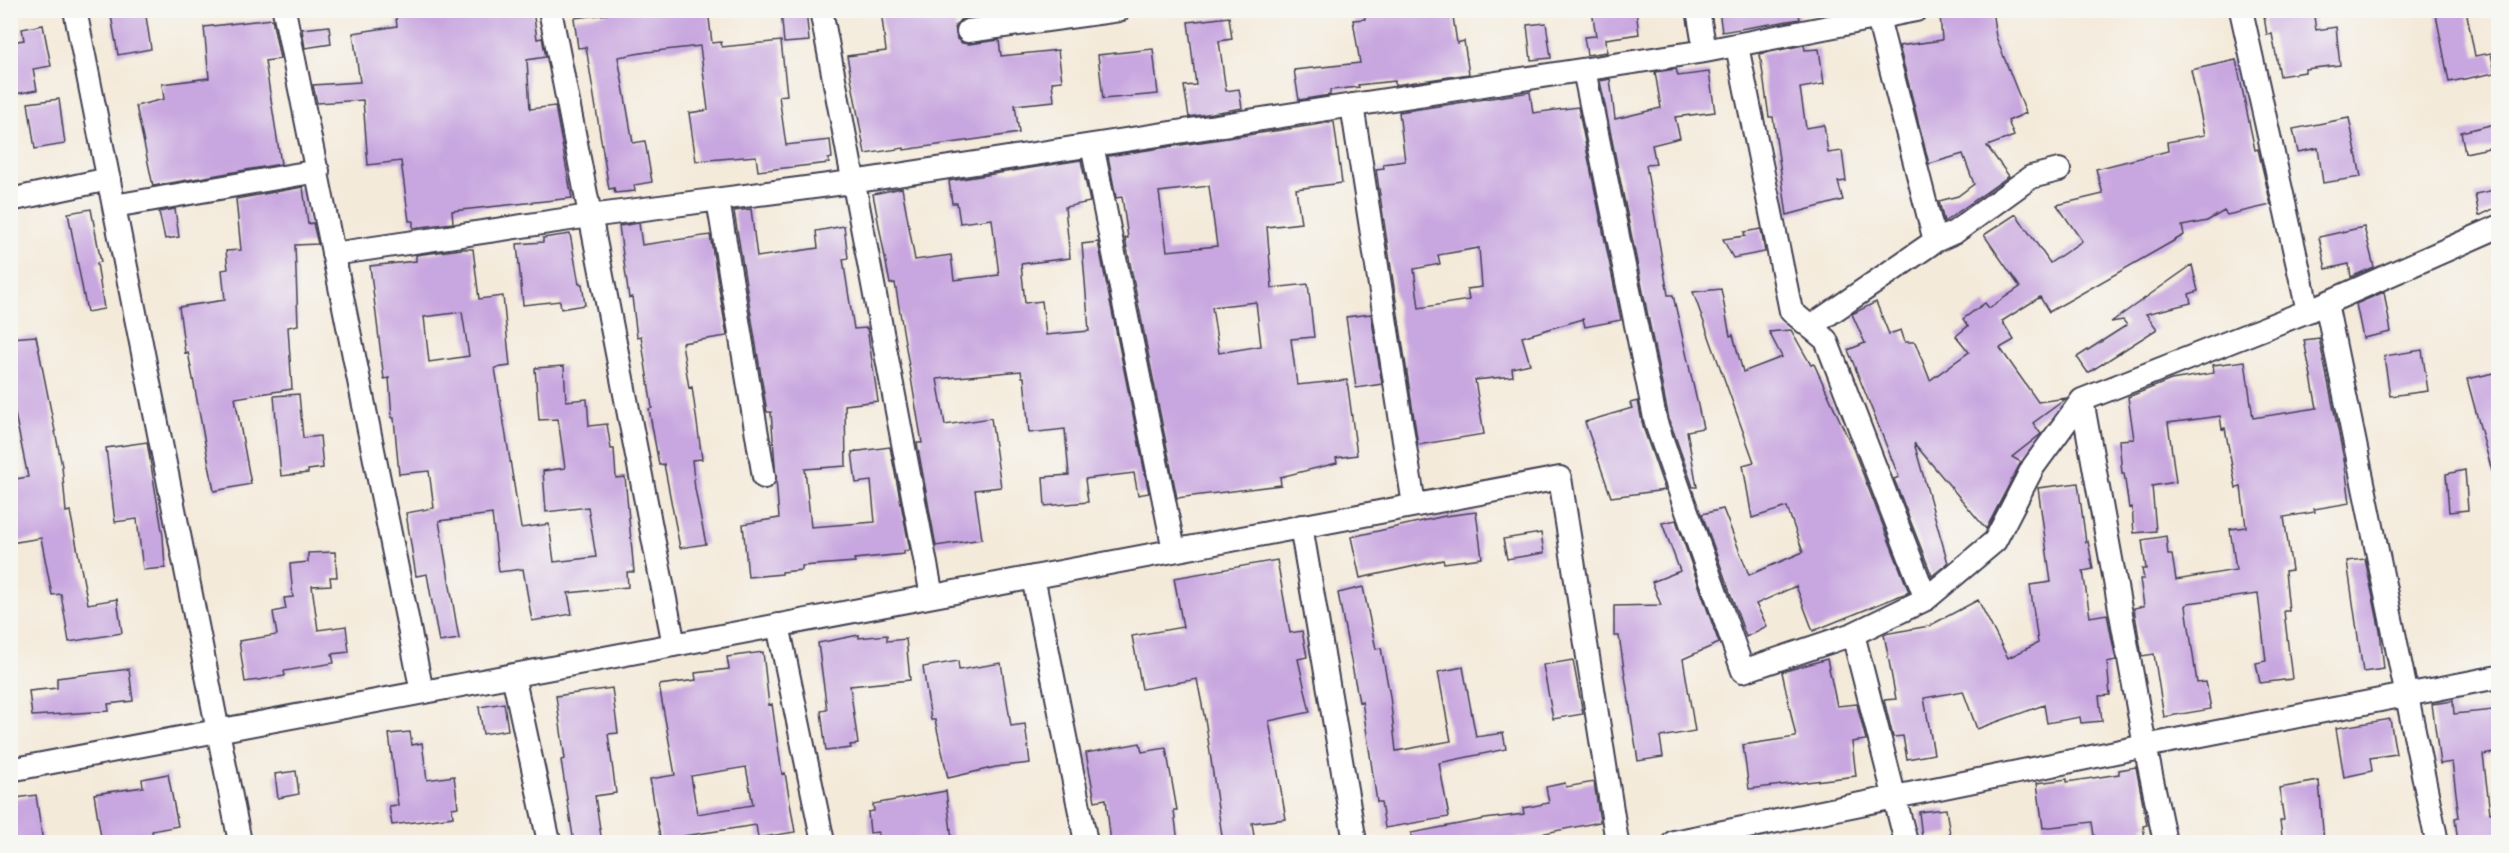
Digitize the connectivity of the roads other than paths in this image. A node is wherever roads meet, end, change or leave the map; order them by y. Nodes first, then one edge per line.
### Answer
1 (75, 10) edge
2 (284, 10) edge
3 (550, 10) edge
4 (821, 10) edge
5 (1119, 10) edge
6 (1698, 10) edge
7 (1916, 10) edge
8 (2241, 10) edge
9 (1877, 15) edge
10 (968, 31) dead end
11 (1737, 46) junction
12 (1705, 51) junction
13 (1584, 70) junction
14 (1352, 105) junction
15 (1092, 145) junction
16 (2059, 170) dead end
17 (318, 171) junction
18 (109, 179) junction
19 (852, 182) junction
20 (10, 200) edge
21 (718, 200) junction
22 (114, 206) junction
23 (590, 216) junction
24 (2499, 227) edge
25 (1935, 241) junction
26 (333, 254) junction
27 (2317, 307) junction
28 (1810, 327) junction
29 (2082, 400) junction
30 (765, 477) dead end
31 (1414, 505) junction
32 (1301, 526) junction
33 (1174, 550) junction
34 (1033, 577) junction
35 (932, 596) junction
36 (1926, 599) junction
37 (778, 625) junction
38 (1853, 634) junction
39 (674, 645) junction
40 (513, 675) junction
41 (2499, 677) edge
42 (422, 692) junction
43 (2407, 694) junction
44 (218, 730) junction
45 (2145, 746) junction
46 (10, 770) edge
47 (1895, 797) junction
48 (240, 843) edge
49 (549, 843) edge
50 (823, 843) edge
51 (1086, 843) edge
52 (1355, 843) edge
53 (1617, 843) edge
54 (1674, 843) edge
55 (1906, 843) edge
56 (2165, 843) edge
57 (2437, 843) edge

1 - 18 street
2 - 17 street
3 - 23 street
4 - 19 street
5 - 10 street
6 - 12 street
7 - 9 street
8 - 27 street
9 - 11 street
9 - 25 street
11 - 12 street
11 - 28 street
12 - 13 street
13 - 14 street
13 - 38 street
14 - 15 street
14 - 31 street
15 - 19 street
15 - 33 street
16 - 25 street
17 - 22 street
17 - 26 street
18 - 20 street
18 - 22 street
19 - 21 street
19 - 35 street
21 - 23 street
21 - 30 street
22 - 44 street
23 - 26 street
23 - 39 street
24 - 27 street
25 - 28 street
26 - 42 street
27 - 29 street
27 - 43 street
28 - 36 street
29 - 36 street
29 - 45 street
31 - 32 street
31 - 53 street
32 - 33 street
32 - 52 street
33 - 34 street
34 - 35 street
34 - 51 street
35 - 37 street
36 - 38 street
37 - 39 street
37 - 50 street
38 - 47 street
39 - 40 street
40 - 42 street
40 - 49 street
41 - 43 street
42 - 44 street
43 - 45 street
43 - 57 street
44 - 46 street
44 - 48 street
45 - 47 street
45 - 56 street
47 - 54 street
47 - 55 street

